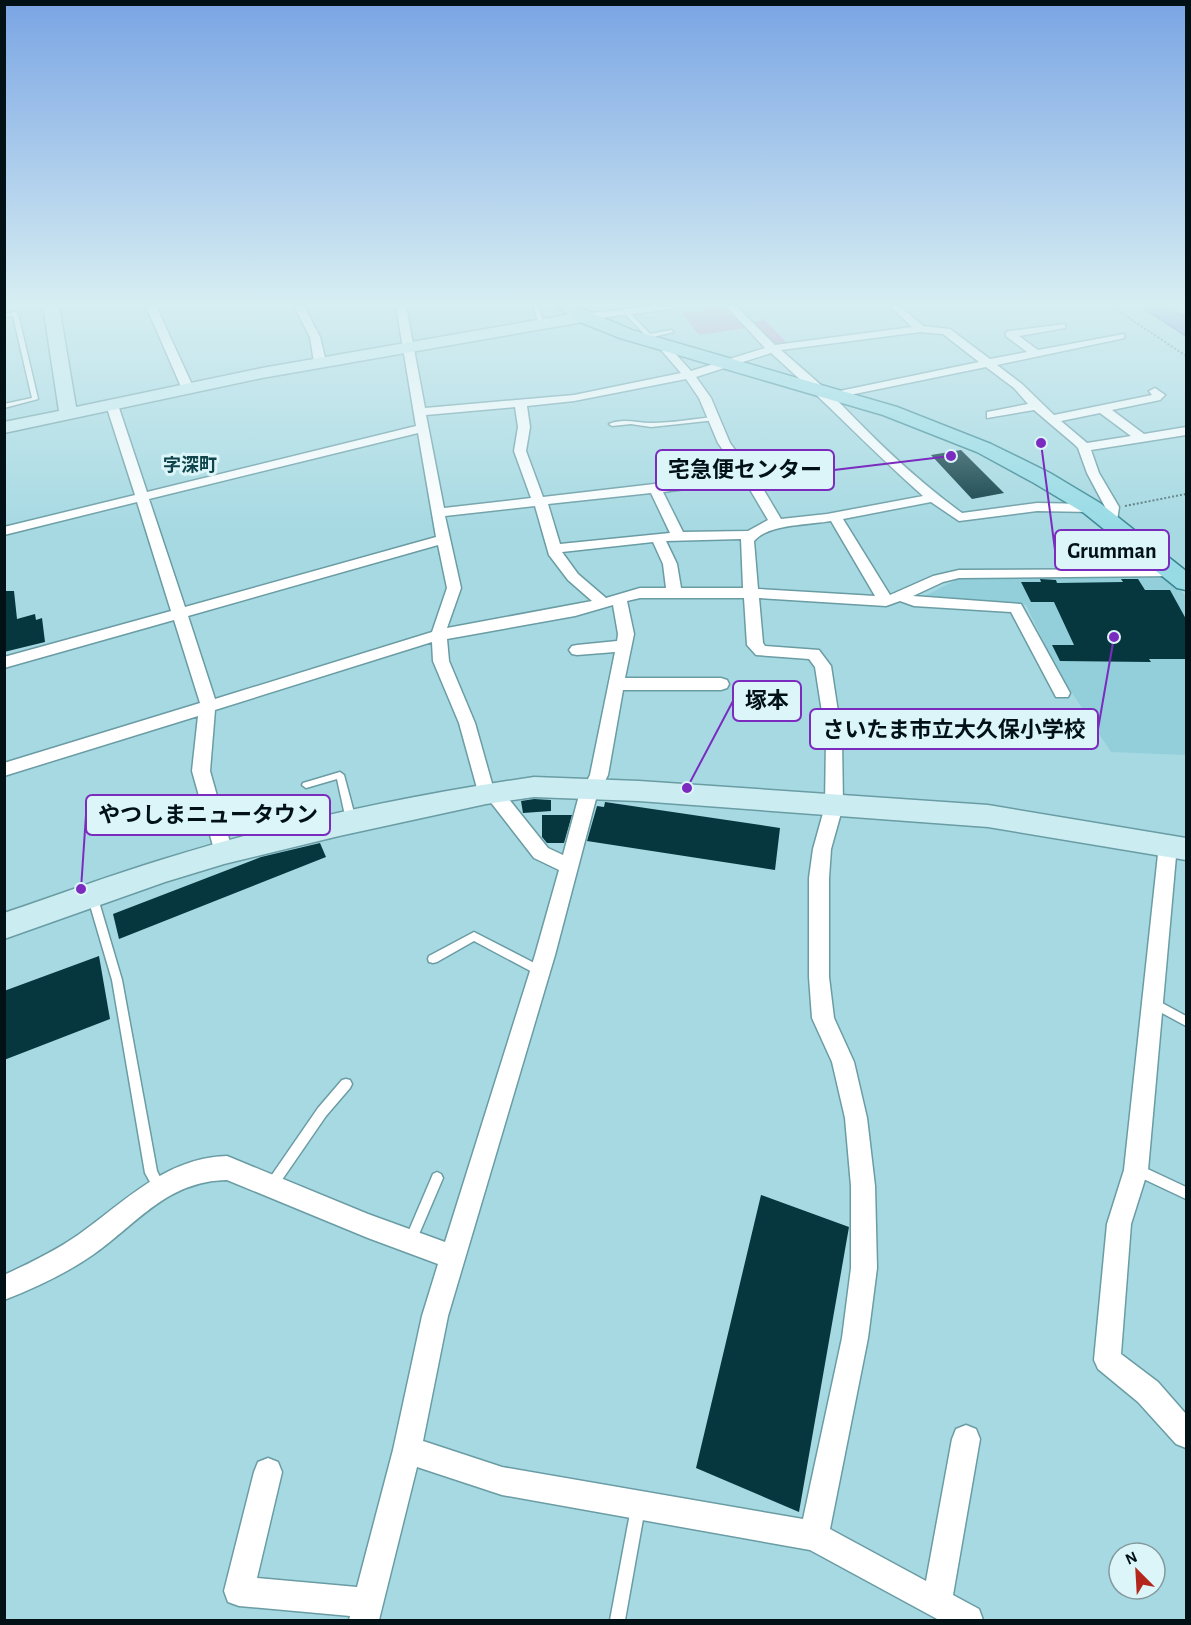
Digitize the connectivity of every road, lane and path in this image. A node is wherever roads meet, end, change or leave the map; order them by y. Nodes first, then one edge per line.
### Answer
1 (30, 382) edge
2 (63, 382) edge
3 (185, 382) edge
4 (223, 382) edge
5 (414, 382) edge
6 (655, 382) edge
7 (694, 382) edge
8 (789, 382) edge
9 (814, 382) edge
10 (890, 382) edge
11 (1012, 382) edge
12 (188, 389) junction
13 (1155, 391) dead end
14 (828, 393) junction
15 (521, 404) junction
16 (112, 405) junction
17 (4, 406) edge
18 (1036, 406) junction
19 (1103, 409) junction
20 (420, 412) junction
21 (68, 414) junction
22 (991, 414) dead end
23 (714, 419) junction
24 (1052, 419) junction
25 (612, 424) dead end
26 (4, 428) edge
27 (423, 428) junction
28 (1186, 431) edge
29 (1142, 438) junction
30 (1084, 447) junction
31 (748, 477) junction
32 (656, 490) junction
33 (1186, 494) edge
34 (142, 497) junction
35 (933, 498) junction
36 (539, 500) junction
37 (1104, 512) junction
38 (438, 513) junction
39 (836, 516) junction
40 (774, 523) junction
41 (4, 531) edge
42 (751, 535) junction
43 (678, 536) junction
44 (658, 538) junction
45 (444, 539) junction
46 (553, 549) junction
47 (1180, 577) edge
48 (674, 592) junction
49 (749, 593) junction
50 (892, 598) junction
51 (611, 602) junction
52 (180, 613) junction
53 (439, 635) junction
54 (624, 646) junction
55 (577, 650) dead end
56 (4, 663) edge
57 (616, 684) junction
58 (721, 684) dead end
59 (1062, 693) dead end
60 (209, 707) junction
61 (833, 728) junction
62 (935, 730) dead end
63 (4, 770) edge
64 (306, 785) dead end
65 (593, 788) junction
66 (490, 794) junction
67 (834, 806) junction
68 (351, 823) junction
69 (1177, 847) edge
70 (224, 853) junction
71 (569, 866) junction
72 (92, 895) junction
73 (4, 926) edge
74 (433, 959) dead end
75 (540, 971) junction
76 (1153, 1003) junction
77 (1186, 1021) edge
78 (346, 1084) dead end
79 (1136, 1170) junction
80 (437, 1178) dead end
81 (271, 1186) junction
82 (159, 1187) junction
83 (1186, 1193) edge
84 (410, 1242) junction
85 (452, 1257) junction
86 (4, 1288) edge
87 (1186, 1434) edge
88 (966, 1438) dead end
89 (407, 1450) junction
90 (268, 1472) dead end
91 (638, 1505) junction
92 (814, 1536) junction
93 (937, 1603) junction
94 (366, 1612) edge
95 (617, 1620) edge
96 (968, 1620) edge

1 - 17 lane
2 - 21 street
3 - 12 street
4 - 12 street
5 - 20 street
6 - 15 street
7 - 23 street
8 - 14 main road
9 - 14 street
10 - 14 street
11 - 18 street
12 - 16 street
13 - 19 street
14 - 35 street
14 - 37 main road
15 - 20 street
15 - 36 street
16 - 21 street
16 - 34 street
18 - 22 street
18 - 24 street
19 - 24 street
19 - 29 street
20 - 27 street
21 - 26 street
23 - 25 lane
23 - 31 street
24 - 30 street
27 - 34 street
27 - 38 street
28 - 29 street
29 - 30 street
30 - 37 street
31 - 32 street
31 - 40 street
32 - 36 street
32 - 43 street
33 - 37 path
34 - 41 street
34 - 52 street
35 - 37 street
35 - 39 street
36 - 38 street
36 - 46 street
37 - 47 main road
38 - 45 street
39 - 40 street
39 - 50 street
40 - 42 street
42 - 43 street
42 - 49 street
43 - 44 street
44 - 46 street
44 - 48 street
45 - 52 street
45 - 53 street
46 - 51 street
47 - 50 street
48 - 49 street
48 - 51 street
49 - 50 street
49 - 61 street
50 - 59 street
51 - 53 street
51 - 54 street
52 - 56 street
52 - 60 street
53 - 60 street
53 - 66 street
54 - 55 street
54 - 57 street
57 - 58 street
57 - 65 street
60 - 63 street
60 - 70 street
61 - 62 lane
61 - 67 street
64 - 68 lane
65 - 66 street
65 - 67 street
65 - 71 street
66 - 68 street
66 - 71 street
67 - 69 street
67 - 92 street
68 - 70 street
69 - 76 street
70 - 72 street
71 - 75 street
72 - 73 street
72 - 82 lane
74 - 75 lane
75 - 85 street
76 - 77 lane
76 - 79 street
78 - 81 lane
79 - 83 lane
79 - 87 street
80 - 84 lane
81 - 82 street
81 - 84 street
82 - 86 street
84 - 85 street
85 - 89 street
88 - 93 street
89 - 91 street
89 - 94 street
90 - 94 street
91 - 92 street
91 - 95 lane
92 - 93 street
93 - 96 street

